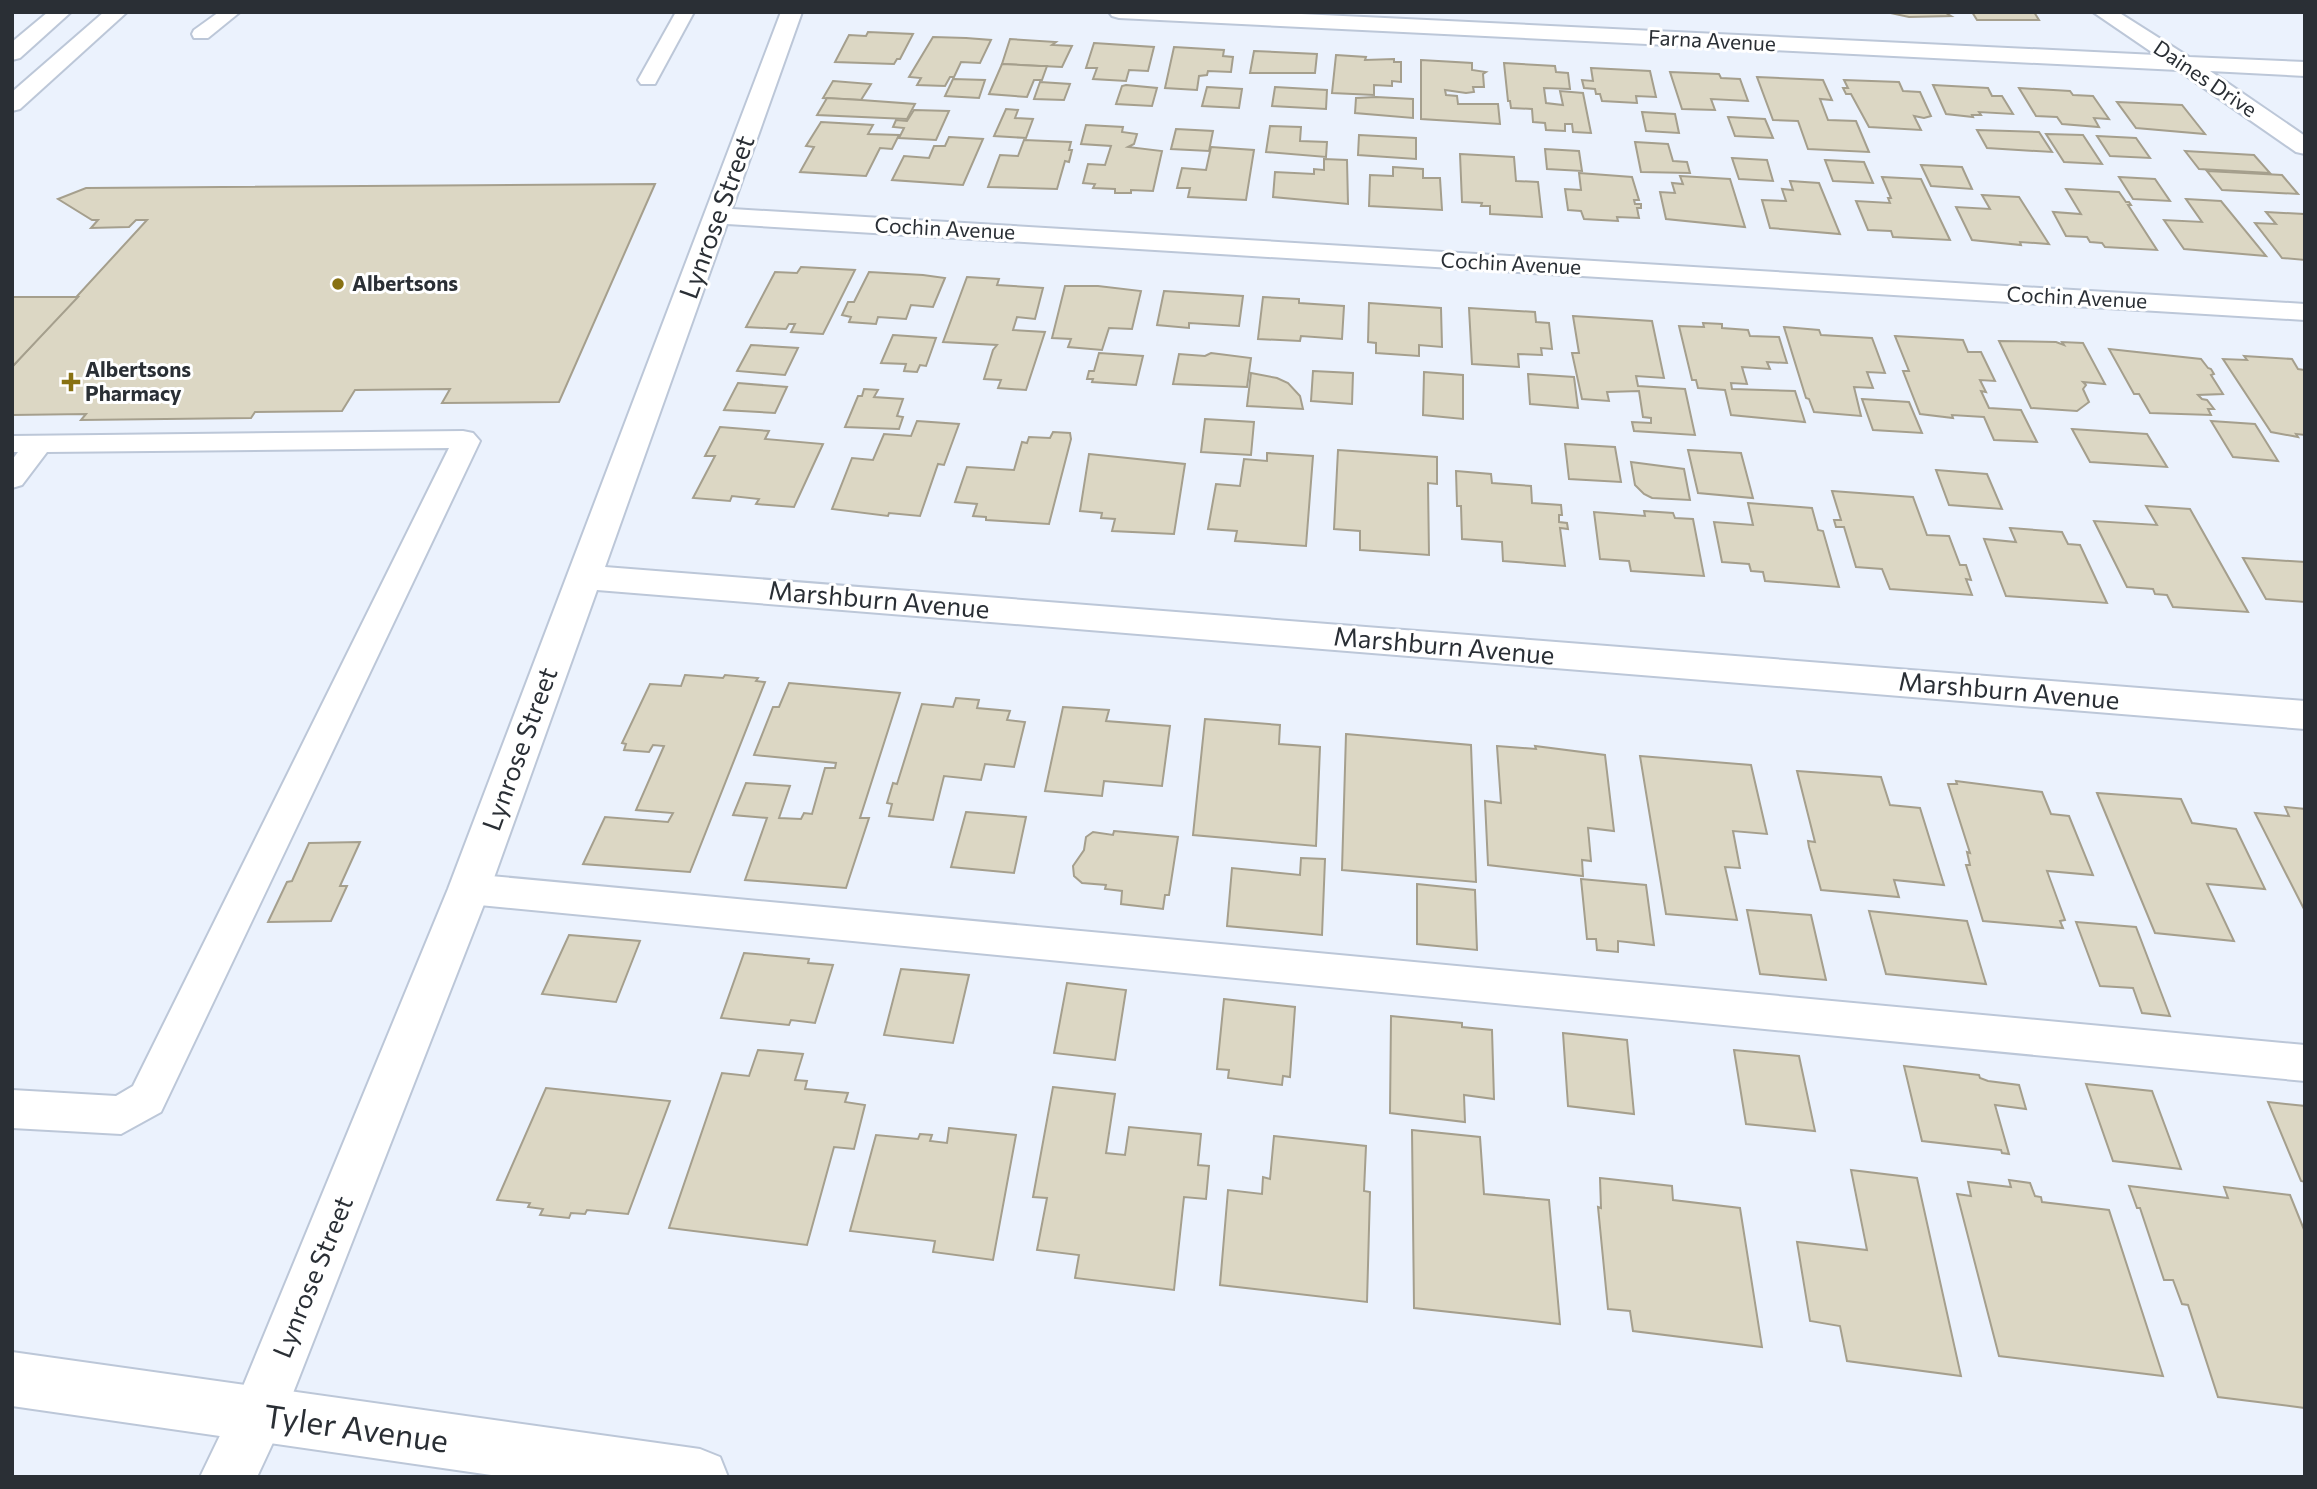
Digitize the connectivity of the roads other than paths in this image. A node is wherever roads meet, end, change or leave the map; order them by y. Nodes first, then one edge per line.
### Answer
1 (61, 12) edge
2 (117, 12) edge
3 (231, 12) edge
4 (685, 12) edge
5 (792, 12) edge
6 (1119, 12) edge
7 (2103, 12) edge
8 (201, 34) dead end
9 (12, 53) edge
10 (2185, 64) junction
11 (2305, 69) edge
12 (648, 80) dead end
13 (12, 104) edge
14 (2305, 147) edge
15 (718, 216) junction
16 (2305, 312) edge
17 (25, 444) edge
18 (12, 479) edge
19 (584, 576) junction
20 (2305, 715) edge
21 (469, 889) junction
22 (2305, 1063) edge
23 (12, 1109) edge
24 (12, 1379) edge
25 (258, 1415) junction
26 (228, 1477) edge
27 (701, 1477) edge

1 - 9 street
2 - 13 street
3 - 8 lane
4 - 12 lane
5 - 15 street, Lynrose Street
6 - 10 street, Farna Avenue
7 - 10 street, Daines Drive
10 - 11 street, Farna Avenue
10 - 14 street, Daines Drive
15 - 16 street, Cochin Avenue
15 - 19 street, Lynrose Street
17 - 18 lane
17 - 23 lane
19 - 20 street, Marshburn Avenue
19 - 21 street, Lynrose Street
21 - 22 lane
21 - 25 street, Lynrose Street
24 - 25 street, Tyler Avenue
25 - 26 street, Lynrose Street
25 - 27 street, Tyler Avenue

